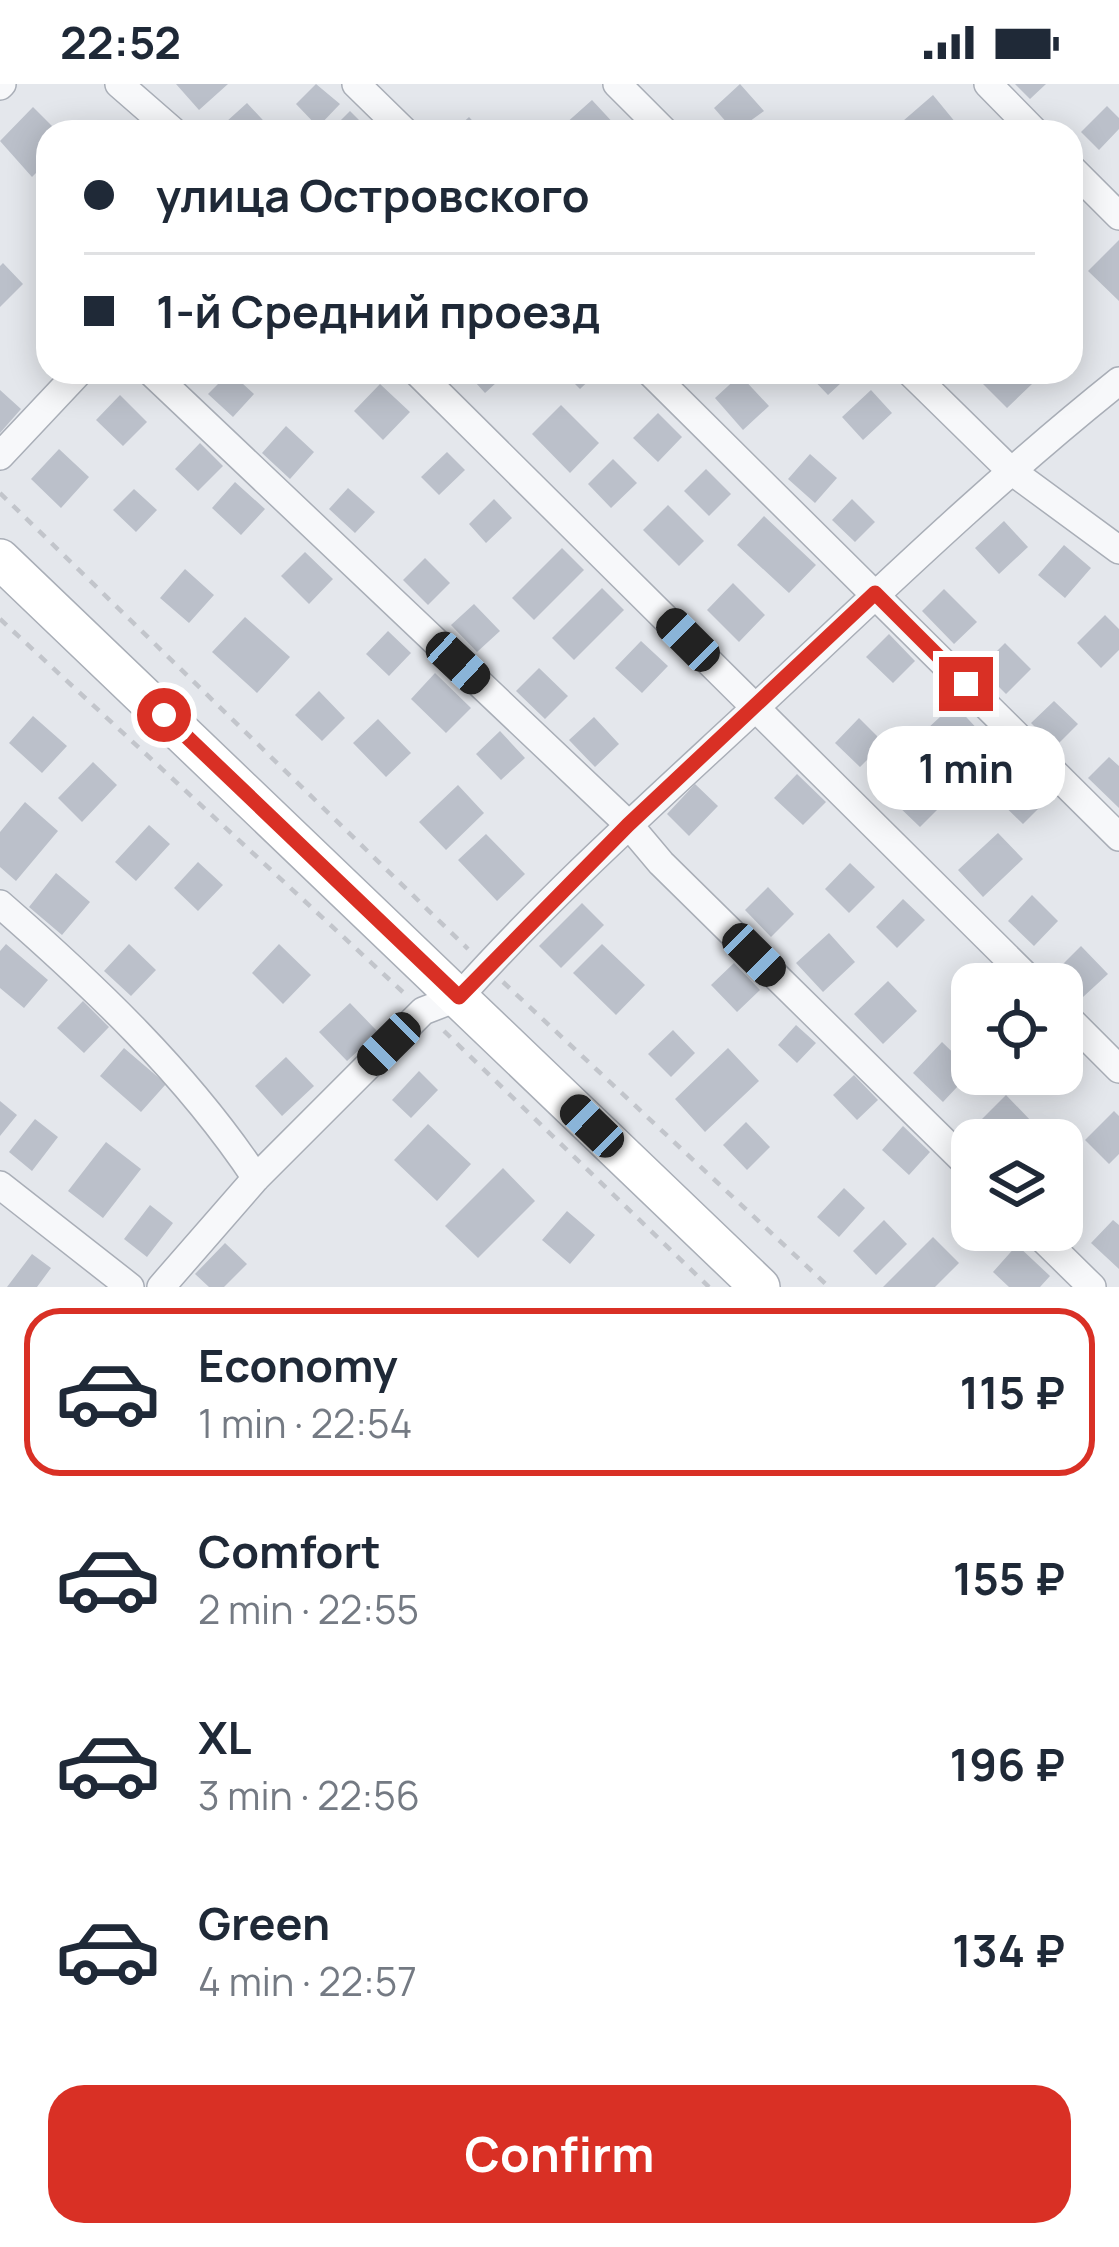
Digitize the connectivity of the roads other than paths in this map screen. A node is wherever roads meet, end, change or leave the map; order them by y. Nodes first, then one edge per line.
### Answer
1 (118, 84) edge
2 (356, 84) edge
3 (616, 84) edge
4 (988, 84) edge
5 (160, 120) edge
6 (393, 120) edge
7 (653, 120) edge
8 (1023, 120) edge
9 (1083, 180) edge
10 (1119, 216) edge
11 (1119, 381) edge
12 (68, 384) edge
13 (164, 384) edge
14 (429, 384) edge
15 (662, 384) edge
16 (922, 384) edge
17 (0, 456) edge
18 (1009, 469) junction
19 (1119, 550) edge
20 (0, 559) edge
21 (875, 593) junction
22 (756, 707) junction
23 (628, 825) junction
24 (1119, 837) edge
25 (0, 904) edge
26 (1013, 963) edge
27 (441, 1004) junction
28 (1083, 1033) edge
29 (1119, 1069) edge
30 (951, 1148) edge
31 (256, 1178) junction
32 (0, 1185) edge
33 (1055, 1251) edge
34 (130, 1287) edge
35 (161, 1287) edge
36 (760, 1287) edge
37 (1092, 1287) edge

1 - 5 street
2 - 6 street
3 - 7 street
4 - 8 street
9 - 10 street
11 - 18 street
12 - 17 street
13 - 23 street
14 - 22 street
15 - 21 street
16 - 18 street
18 - 19 street
18 - 21 street
20 - 27 street
21 - 22 street
21 - 24 street
22 - 23 street
22 - 26 street
23 - 27 street
23 - 30 street
25 - 31 street
27 - 31 street
27 - 36 street
28 - 29 street
31 - 35 street
32 - 34 street
33 - 37 street

